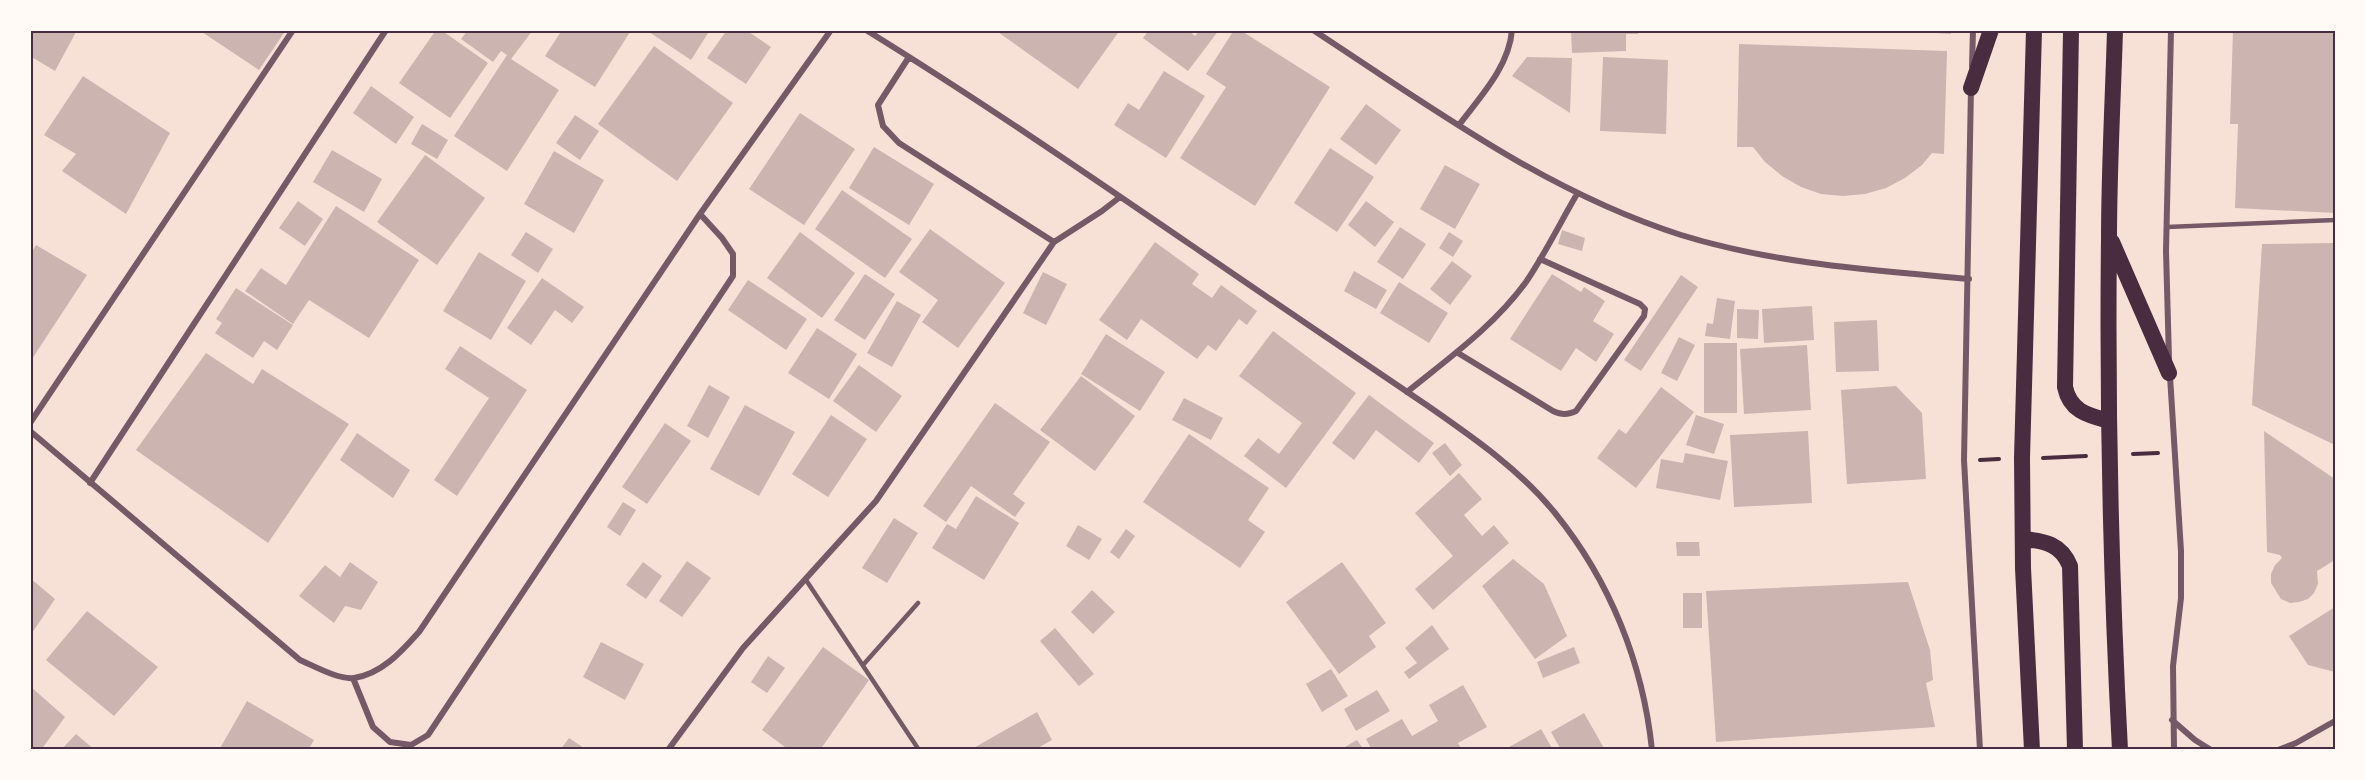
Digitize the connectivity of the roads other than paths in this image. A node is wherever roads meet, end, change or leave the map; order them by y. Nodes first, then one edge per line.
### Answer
1 (293, 30) edge
2 (385, 30) edge
3 (831, 30) edge
4 (866, 30) edge
5 (1313, 30) edge
6 (1512, 30) edge
7 (1973, 30) edge
8 (1991, 30) edge
9 (2034, 30) edge
10 (2071, 30) edge
11 (2115, 30) edge
12 (2171, 30) edge
13 (909, 57) junction
14 (1971, 88) junction
15 (1459, 125) junction
16 (1577, 194) junction
17 (1120, 197) junction
18 (700, 214) junction
19 (2335, 220) edge
20 (2167, 227) junction
21 (2109, 236) junction
22 (1054, 242) junction
23 (1540, 259) junction
24 (1968, 279) junction
25 (1458, 353) junction
26 (2169, 373) junction
27 (1407, 392) junction
28 (2109, 421) junction
29 (30, 423) edge
30 (30, 431) edge
31 (90, 483) junction
32 (2023, 539) junction
33 (806, 580) junction
34 (918, 603) dead end
35 (863, 665) junction
36 (352, 678) junction
37 (2172, 720) junction
38 (2335, 721) edge
39 (668, 750) edge
40 (919, 750) edge
41 (1652, 750) edge
42 (1980, 750) edge
43 (2032, 750) edge
44 (2075, 750) edge
45 (2120, 750) edge
46 (2174, 750) edge
47 (2211, 750) edge
48 (2278, 750) edge

1 - 29 street
2 - 31 street
3 - 18 street
4 - 13 street
5 - 15 street
6 - 15 street
7 - 14 street
8 - 14 highway
9 - 32 highway
10 - 28 highway
11 - 21 highway
12 - 20 street
13 - 17 street
13 - 22 street
14 - 24 street
15 - 16 street
16 - 23 street
16 - 24 street
17 - 22 street
17 - 27 street
18 - 36 street
18 - 36 street
19 - 20 lane
20 - 26 street
21 - 26 highway
21 - 28 highway
22 - 33 street
23 - 25 street
23 - 25 street
24 - 42 street
25 - 27 street
26 - 37 street
27 - 41 street
28 - 45 highway
30 - 31 street
31 - 36 street
32 - 43 highway
32 - 44 highway
33 - 35 lane
33 - 39 street
34 - 35 lane
35 - 40 lane
37 - 46 street
37 - 47 street
38 - 48 street

